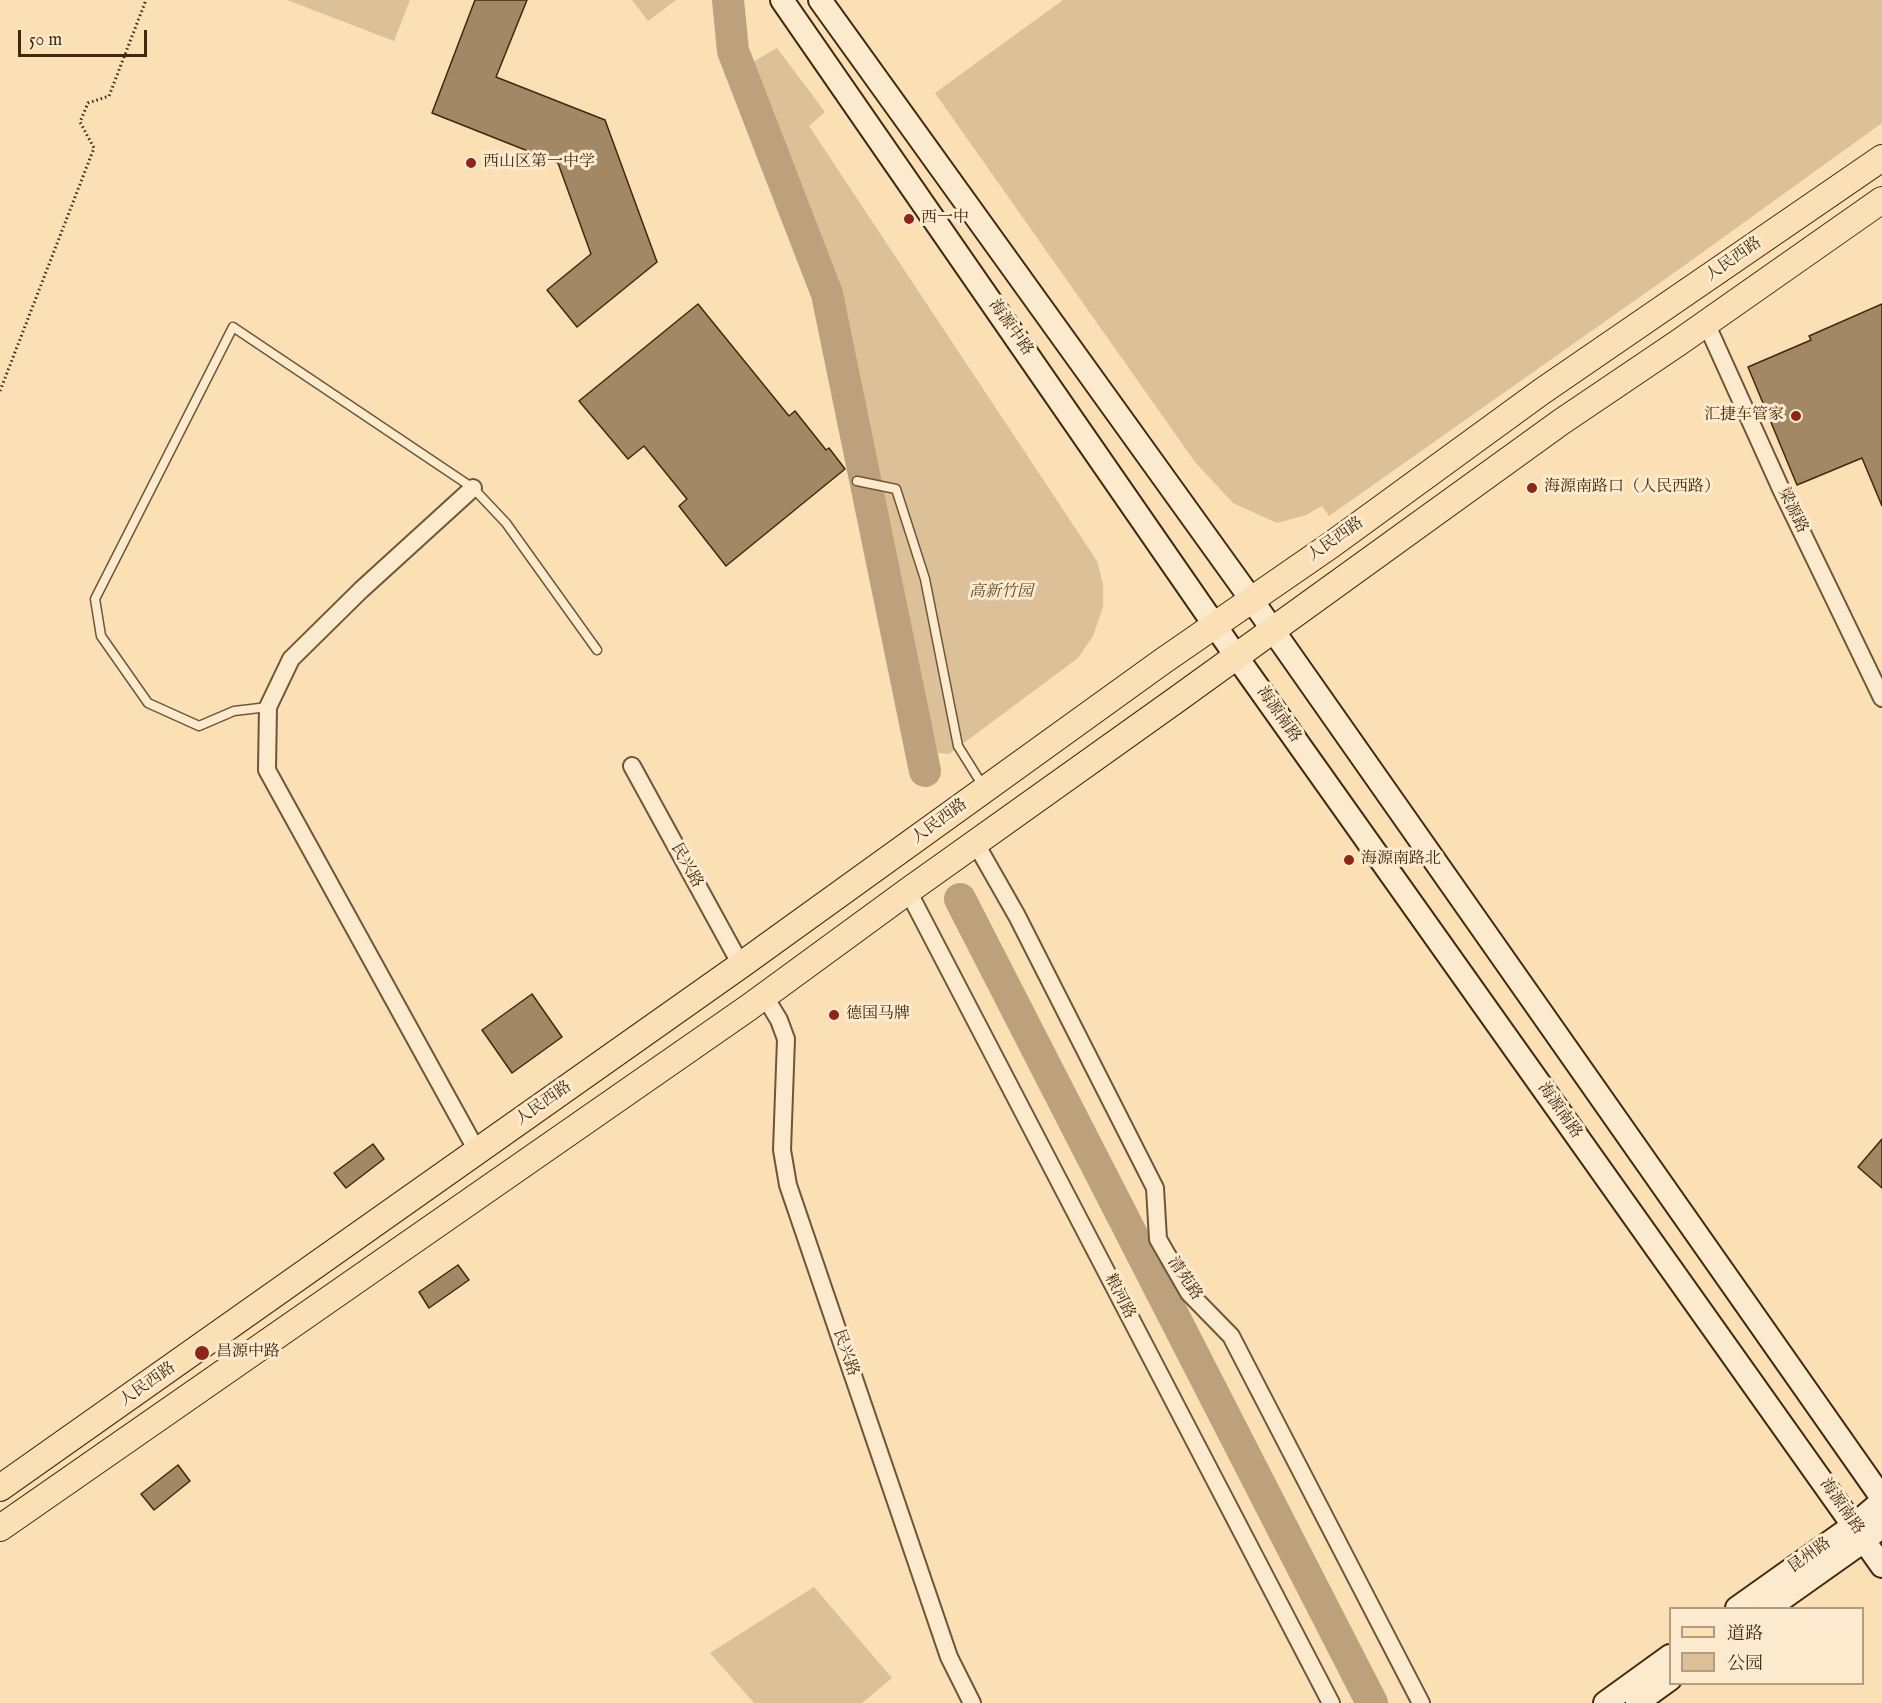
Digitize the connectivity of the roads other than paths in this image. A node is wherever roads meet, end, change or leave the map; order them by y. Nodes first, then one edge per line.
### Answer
1 (782, 0) edge
2 (820, 0) edge
3 (1882, 158) edge
4 (1882, 200) edge
5 (1706, 323) junction
6 (857, 481) dead end
7 (473, 488) junction
8 (1251, 599) junction
9 (1214, 624) junction
10 (1273, 630) junction
11 (597, 650) dead end
12 (1236, 656) junction
13 (1882, 698) edge
14 (268, 707) junction
15 (632, 766) dead end
16 (985, 789) junction
17 (976, 844) junction
18 (908, 891) junction
19 (741, 966) junction
20 (765, 997) junction
21 (477, 1151) junction
22 (0, 1488) edge
23 (1882, 1499) edge
24 (1882, 1526) edge
25 (0, 1528) edge
26 (1859, 1532) junction
27 (1882, 1566) edge
28 (1739, 1607) edge
29 (1770, 1607) edge
30 (1669, 1657) edge
31 (1669, 1680) edge
32 (972, 1703) edge
33 (1331, 1703) edge
34 (1421, 1703) edge
35 (1605, 1703) edge
36 (1637, 1703) edge

1 - 9 main road, 海源中路
2 - 8 main road
3 - 8 main road, 人民西路
4 - 5 main road, 人民西路
5 - 10 main road, 人民西路
5 - 13 street, 梁源路
6 - 16 lane
7 - 11 lane
7 - 14 street
7 - 14 lane
8 - 9 main road, 人民西路
8 - 10 main road
9 - 12 main road, 海源中路
9 - 16 main road, 人民西路
10 - 12 main road, 人民西路
10 - 23 main road
12 - 17 main road, 人民西路
12 - 26 main road, 海源南路
14 - 21 street
15 - 19 street, 民兴路
16 - 19 main road, 人民西路
17 - 18 main road, 人民西路
17 - 34 street, 清苑路
18 - 20 main road, 人民西路
18 - 33 street, 粮河路
19 - 21 main road, 人民西路
20 - 25 main road, 人民西路
20 - 32 street, 民兴路
21 - 22 main road, 人民西路
23 - 26 main road, 昆州路
24 - 26 main road, 昆州路
26 - 27 main road, 海源南路
26 - 28 main road, 昆州路
26 - 29 main road, 昆州路
30 - 35 main road
31 - 36 main road

